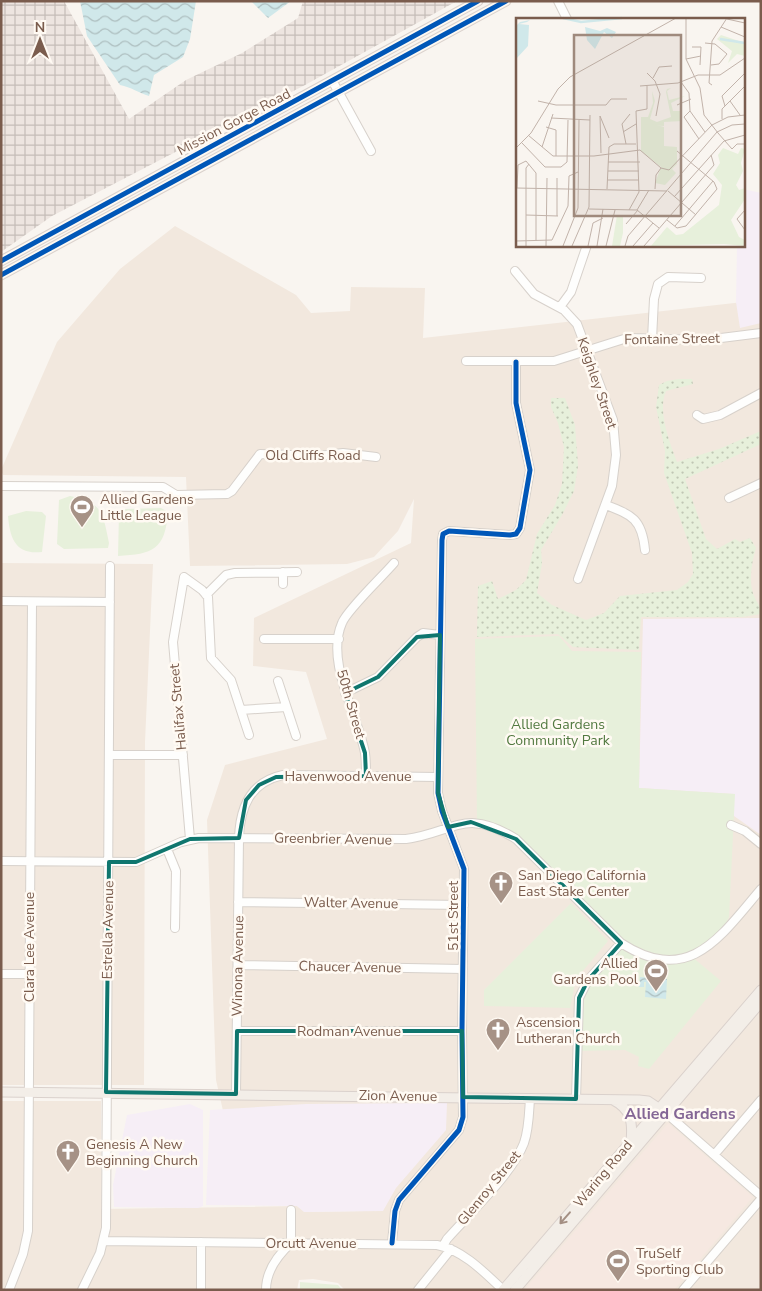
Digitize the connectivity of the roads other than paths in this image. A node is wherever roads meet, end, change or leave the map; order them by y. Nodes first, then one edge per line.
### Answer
1 (478, 1) edge
2 (506, 1) edge
3 (558, 1) edge
4 (566, 18) edge
5 (333, 82) junction
6 (339, 92) junction
7 (371, 151) dead end
8 (587, 246) edge
9 (1, 261) edge
10 (515, 271) dead end
11 (1, 275) edge
12 (702, 278) dead end
13 (560, 307) junction
14 (761, 333) edge
15 (652, 339) junction
16 (588, 350) junction
17 (466, 361) dead end
18 (516, 362) junction
19 (761, 392) edge
20 (697, 415) dead end
21 (376, 457) dead end
22 (761, 483) edge
23 (1, 486) edge
24 (729, 498) dead end
25 (606, 505) junction
26 (645, 550) dead end
27 (394, 563) dead end
28 (110, 566) dead end
29 (283, 572) junction
30 (297, 572) dead end
31 (578, 579) dead end
32 (283, 584) dead end
33 (206, 595) junction
34 (1, 601) edge
35 (32, 602) junction
36 (110, 602) junction
37 (440, 634) junction
38 (264, 639) dead end
39 (338, 639) junction
40 (278, 681) dead end
41 (345, 693) junction
42 (286, 707) junction
43 (241, 710) junction
44 (249, 735) dead end
45 (296, 736) dead end
46 (109, 755) junction
47 (183, 755) junction
48 (366, 776) junction
49 (438, 777) junction
50 (730, 825) dead end
51 (448, 827) junction
52 (239, 838) junction
53 (190, 839) junction
54 (761, 844) edge
55 (167, 849) junction
56 (1, 861) edge
57 (29, 862) junction
58 (109, 862) junction
59 (761, 889) edge
60 (238, 902) junction
61 (464, 905) junction
62 (174, 928) dead end
63 (621, 943) junction
64 (238, 965) junction
65 (463, 969) junction
66 (1, 974) edge
67 (29, 974) junction
68 (761, 990) edge
69 (761, 1002) edge
70 (237, 1031) junction
71 (462, 1031) junction
72 (1, 1092) edge
73 (28, 1092) junction
74 (106, 1092) junction
75 (236, 1094) junction
76 (463, 1097) junction
77 (530, 1098) junction
78 (576, 1099) junction
79 (611, 1100) junction
80 (761, 1100) edge
81 (663, 1110) junction
82 (631, 1141) junction
83 (714, 1155) junction
84 (761, 1198) edge
85 (291, 1210) dead end
86 (104, 1241) junction
87 (201, 1242) junction
88 (291, 1243) junction
89 (392, 1243) junction
90 (447, 1248) junction
91 (9, 1290) edge
92 (82, 1290) edge
93 (201, 1290) edge
94 (266, 1290) edge
95 (418, 1290) edge
96 (503, 1290) edge
97 (515, 1290) edge
98 (683, 1290) edge

1 - 5 main road, Mission Gorge Road
2 - 6 main road, Mission Gorge Road
3 - 4 street
5 - 6 street
5 - 9 main road, Mission Gorge Road
6 - 7 street
6 - 11 main road, Mission Gorge Road
8 - 13 street
10 - 13 street, Keighley Street
12 - 15 street
13 - 16 street, Keighley Street
14 - 15 street, Fontaine Street
15 - 16 street, Fontaine Street
16 - 18 street, Fontaine Street
16 - 25 street, Keighley Street
17 - 18 street, Fontaine Street
18 - 37 street, 51st Street
19 - 20 street
21 - 23 street, Old Cliffs Road
22 - 24 street
25 - 26 street
25 - 31 street, Keighley Street
27 - 39 street, 50th Street
28 - 36 street, Estrella Avenue
29 - 30 street
29 - 32 street
29 - 33 street
33 - 43 street
33 - 47 street, Halifax Street
34 - 35 street
35 - 36 street
35 - 57 street, Clara Lee Avenue
36 - 46 street, Estrella Avenue
37 - 41 street
37 - 49 street, 51st Street
38 - 39 street
39 - 41 street, 50th Street
40 - 42 street
41 - 48 street, 50th Street
42 - 43 street
42 - 45 street
43 - 44 street
46 - 47 street
46 - 58 street, Estrella Avenue
47 - 53 street, Halifax Street
48 - 49 street, Havenwood Avenue
48 - 52 street, Havenwood Avenue
49 - 51 street, 51st Street
50 - 54 street
51 - 52 street, Greenbrier Avenue
51 - 61 street, 51st Street
51 - 63 street, Greenbrier Avenue
52 - 53 street, Greenbrier Avenue
52 - 60 street, Winona Avenue
53 - 55 street, Greenbrier Avenue
55 - 58 street, Greenbrier Avenue
55 - 62 street
56 - 57 street, Greenbrier Avenue
57 - 58 street, Greenbrier Avenue
57 - 67 street, Clara Lee Avenue
58 - 74 street, Estrella Avenue
59 - 63 street
60 - 61 street, Walter Avenue
60 - 64 street, Winona Avenue
61 - 65 street, 51st Street
63 - 78 street
64 - 65 street, Chaucer Avenue
64 - 70 street, Winona Avenue
65 - 71 street, 51st Street
66 - 67 street
67 - 73 street, Clara Lee Avenue
68 - 81 main road, Waring Road
69 - 81 main road, Waring Road
70 - 71 street, Rodman Avenue
70 - 75 street, Winona Avenue
71 - 76 street, 51st Street
72 - 73 main road, Zion Avenue
73 - 74 main road, Zion Avenue
73 - 91 street, Clara Lee Avenue
74 - 75 main road, Zion Avenue
74 - 86 street, Estrella Avenue
75 - 76 main road, Zion Avenue
76 - 77 main road, Zion Avenue
76 - 89 street, 51st Street
77 - 78 main road, Zion Avenue
77 - 90 street, Glenroy Street
78 - 79 main road, Zion Avenue
79 - 81 main road, Zion Avenue
79 - 82 main road
80 - 83 street
81 - 82 main road, Waring Road
81 - 83 street, Zion Avenue
81 - 97 main road, Waring Road
82 -> 96 main road, Waring Road
83 - 84 street, Zion Avenue
84 - 98 street
85 - 88 street
86 - 87 street, Orcutt Avenue
86 - 92 street, Estrella Avenue
87 - 88 street, Orcutt Avenue
87 - 93 street
88 - 89 street, Orcutt Avenue
88 - 94 street
89 - 90 street, Orcutt Avenue
90 - 95 street, Glenroy Street
90 - 96 street, Orcutt Avenue

